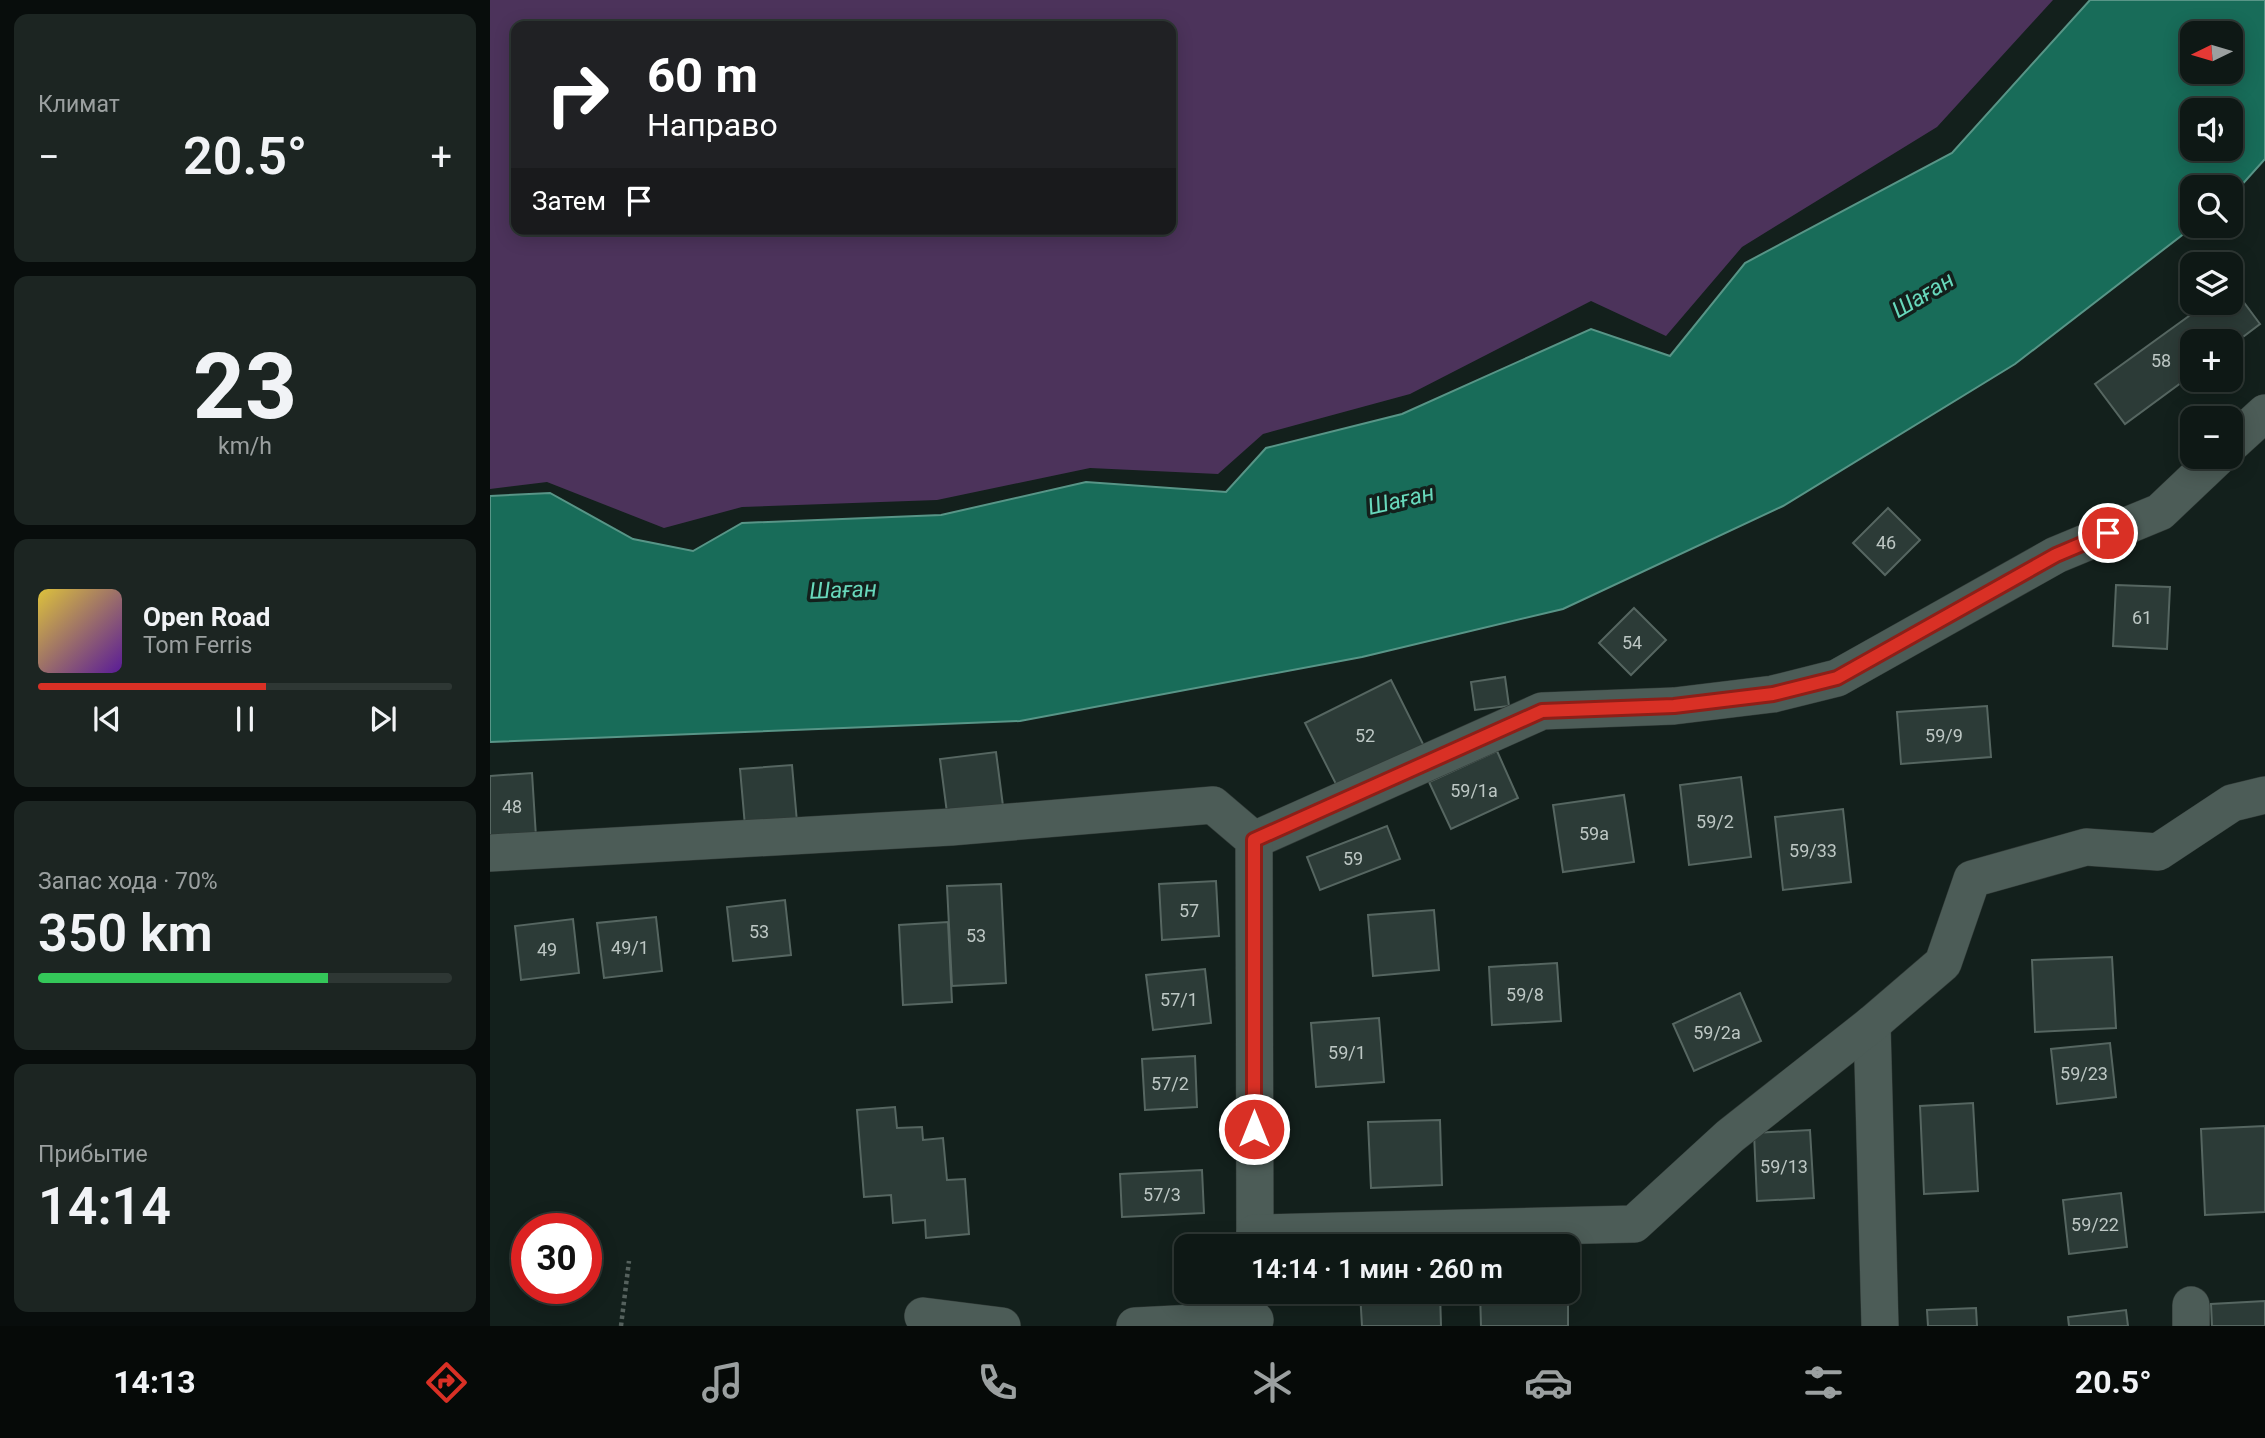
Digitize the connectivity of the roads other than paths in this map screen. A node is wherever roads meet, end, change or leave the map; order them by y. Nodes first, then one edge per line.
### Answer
1 (2265, 413) edge
2 (2243, 433) edge
3 (2205, 469) edge
4 (2265, 795) edge
5 (1254, 840) junction
6 (490, 853) edge
7 (1872, 1024) junction
8 (1255, 1234) edge
9 (1397, 1234) edge
10 (1255, 1312) edge
11 (923, 1316) dead end
12 (1002, 1326) edge
13 (1135, 1326) edge
14 (1880, 1326) edge

1 - 2 street
3 - 5 street
4 - 7 street
5 - 6 street
5 - 8 street
7 - 9 street
7 - 14 street
10 - 13 street
11 - 12 street

